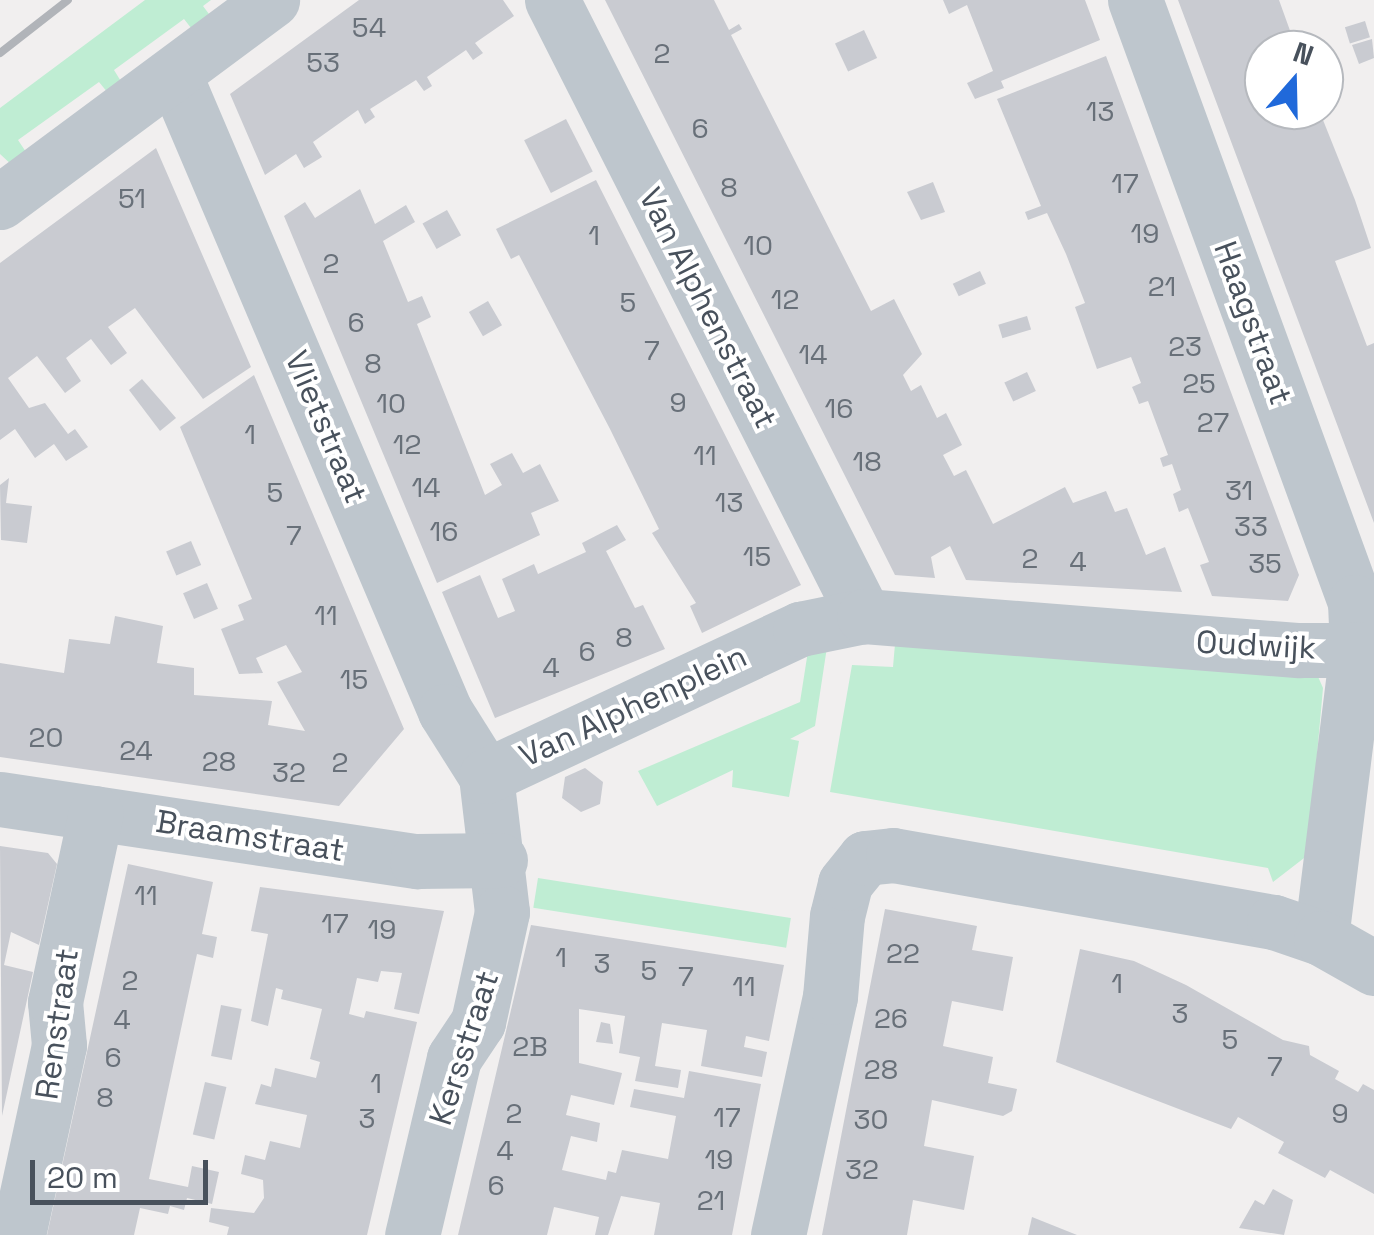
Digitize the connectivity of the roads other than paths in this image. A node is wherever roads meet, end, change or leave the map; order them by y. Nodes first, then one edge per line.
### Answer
1 (272, 0) edge
2 (552, 0) edge
3 (1135, 0) edge
4 (174, 74) junction
5 (0, 202) edge
6 (864, 616) junction
7 (1365, 649) edge
8 (486, 776) junction
9 (0, 799) edge
10 (96, 812) junction
11 (500, 860) junction
12 (1321, 938) junction
13 (1374, 968) edge
14 (18, 1235) edge
15 (412, 1235) edge
16 (778, 1235) edge

1 - 4 street
2 - 6 street, Van Alphenstraat
3 - 7 street, Haagstraat
4 - 5 street
4 - 8 street, Vlietstraat
6 - 7 street, Oudwijk
6 - 8 street, Van Alphenplein
7 - 12 street, Oudwijk
8 - 11 street, Van Alphenplein
9 - 10 street, Braamstraat
10 - 11 street, Braamstraat
10 - 14 street, Renstraat
11 - 15 street, Kersstraat
12 - 13 street
12 - 16 street

